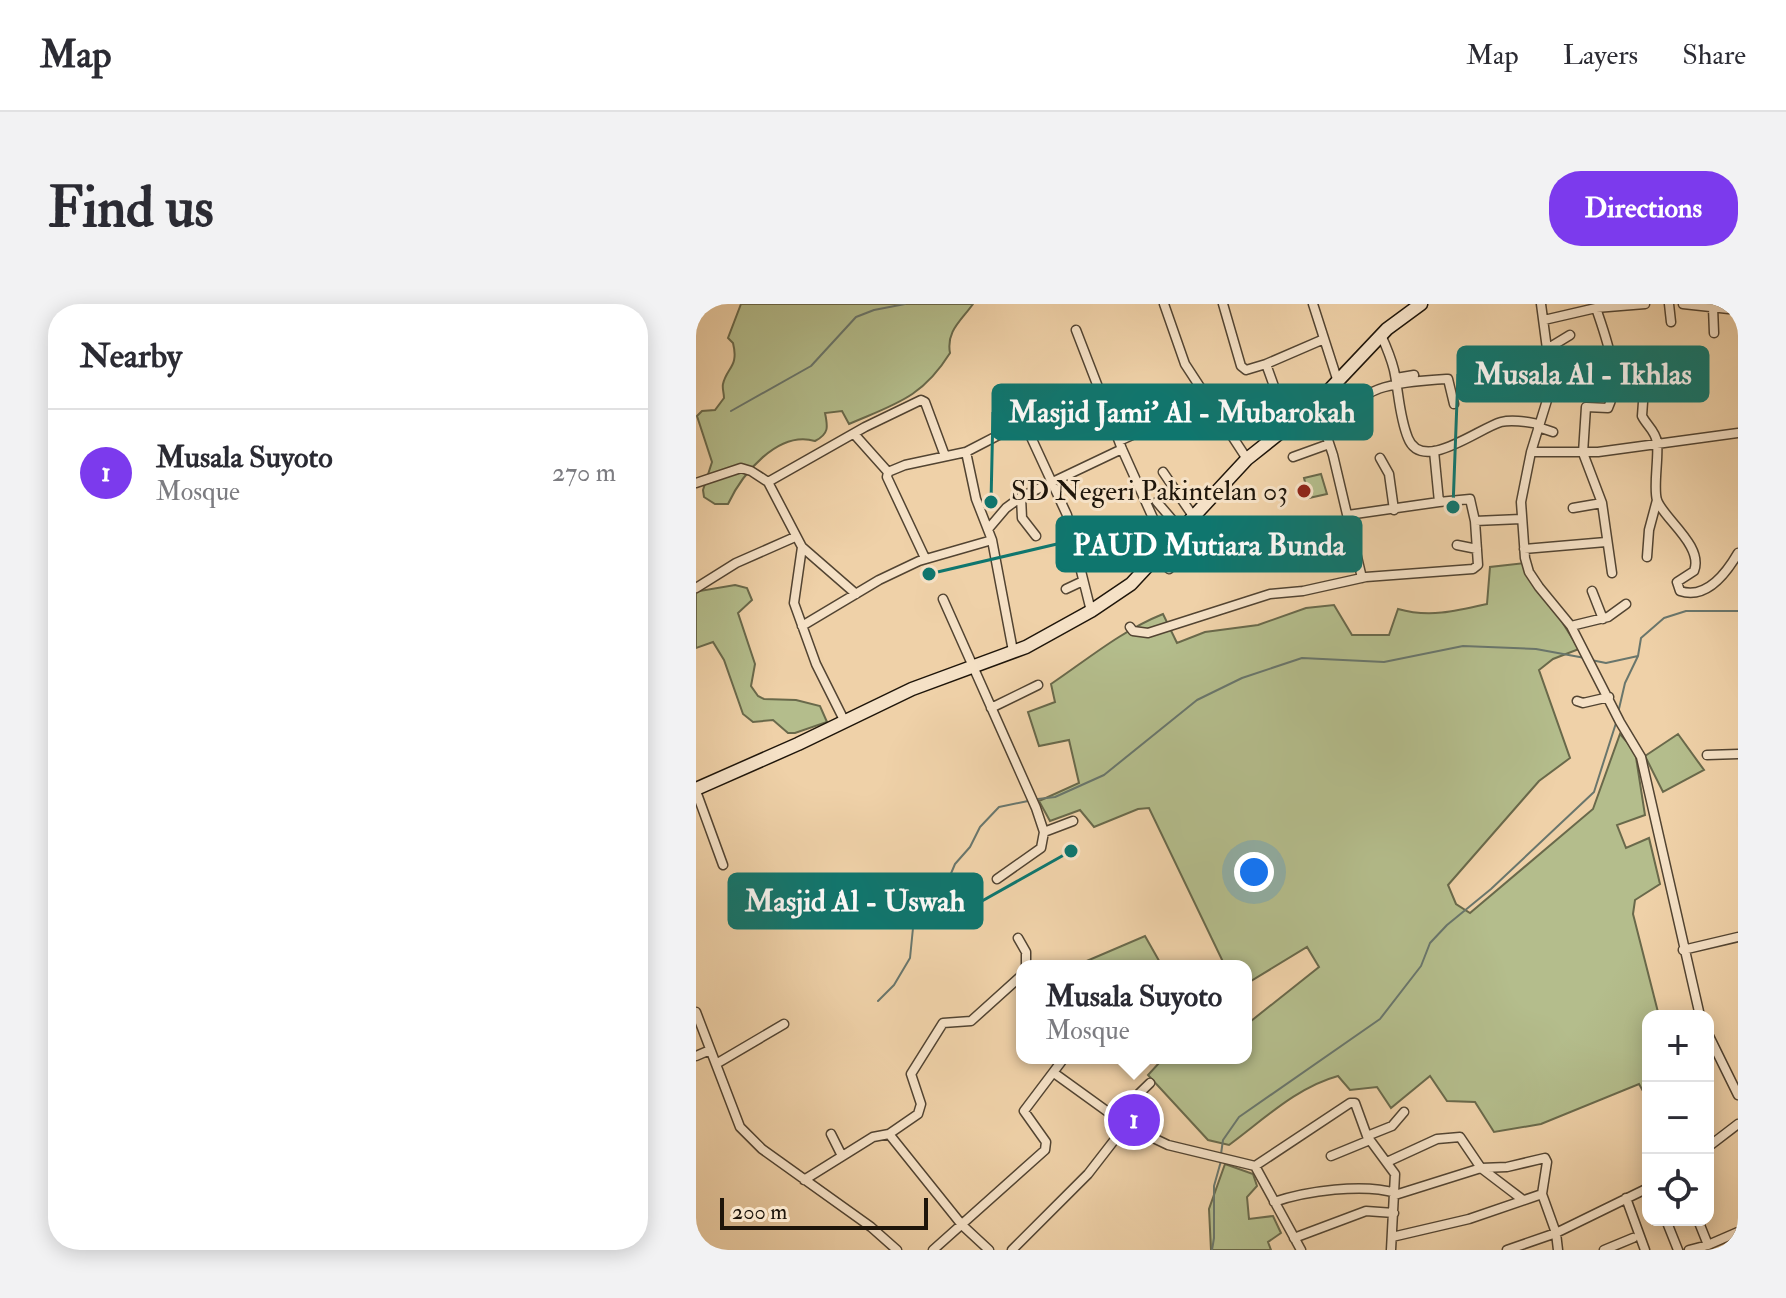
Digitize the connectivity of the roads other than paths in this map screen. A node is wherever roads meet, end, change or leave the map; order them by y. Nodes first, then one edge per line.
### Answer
1 (1164, 304) edge
2 (1223, 304) edge
3 (1313, 304) edge
4 (1421, 304) edge
5 (1541, 304) edge
6 (1645, 304) edge
7 (1669, 304) edge
8 (1683, 304) edge
9 (1695, 304) edge
10 (1713, 307) junction
11 (1596, 308) junction
12 (1738, 310) edge
13 (1544, 320) junction
14 (1671, 322) dead end
15 (1076, 330) dead end
16 (1714, 333) dead end
17 (1381, 335) junction
18 (1570, 335) dead end
19 (1324, 339) junction
20 (1547, 349) junction
21 (1630, 360) dead end
22 (1266, 364) junction
23 (1414, 375) dead end
24 (1396, 381) junction
25 (1338, 382) junction
26 (1101, 389) junction
27 (1275, 389) dead end
28 (1316, 404) junction
29 (1454, 404) dead end
30 (1365, 420) dead end
31 (1024, 422) junction
32 (1539, 425) junction
33 (1141, 431) dead end
34 (1553, 432) dead end
35 (1738, 433) edge
36 (855, 435) junction
37 (1657, 443) junction
38 (1329, 444) junction
39 (1121, 445) junction
40 (1434, 451) junction
41 (966, 452) junction
42 (1531, 452) junction
43 (1583, 453) junction
44 (945, 456) junction
45 (1293, 457) dead end
46 (1380, 458) dead end
47 (1247, 459) junction
48 (888, 472) junction
49 (1163, 472) dead end
50 (1054, 481) junction
51 (768, 482) junction
52 (696, 483) edge
53 (1021, 497) junction
54 (1657, 500) junction
55 (1157, 502) dead end
56 (1439, 502) junction
57 (1602, 503) junction
58 (1573, 508) dead end
59 (1394, 510) junction
60 (1348, 515) junction
61 (1193, 516) junction
62 (1521, 519) junction
63 (1475, 521) junction
64 (989, 528) junction
65 (1181, 530) junction
66 (1036, 536) dead end
67 (795, 537) junction
68 (992, 540) junction
69 (1606, 542) junction
70 (1457, 545) dead end
71 (802, 547) junction
72 (1477, 549) junction
73 (1524, 549) junction
74 (1162, 551) junction
75 (1738, 553) edge
76 (1647, 557) dead end
77 (925, 558) junction
78 (1169, 569) dead end
79 (1612, 573) dead end
80 (1362, 578) junction
81 (1083, 581) junction
82 (696, 588) edge
83 (1066, 589) dead end
84 (1592, 591) dead end
85 (856, 594) junction
86 (943, 599) dead end
87 (1626, 604) dead end
88 (1091, 611) junction
89 (1603, 619) junction
90 (802, 626) junction
91 (1571, 626) junction
92 (1130, 627) dead end
93 (1013, 651) junction
94 (972, 666) junction
95 (1038, 685) dead end
96 (1609, 697) junction
97 (1577, 701) dead end
98 (991, 708) junction
99 (844, 720) junction
100 (1738, 754) edge
101 (1707, 755) dead end
102 (696, 790) edge
103 (1073, 821) dead end
104 (1044, 832) junction
105 (723, 865) dead end
106 (997, 879) dead end
107 (1738, 937) edge
108 (1018, 938) dead end
109 (1683, 950) junction
110 (1026, 960) edge
111 (1016, 980) edge
112 (1698, 1010) edge
113 (696, 1012) edge
114 (784, 1024) dead end
115 (1714, 1046) edge
116 (710, 1050) junction
117 (696, 1056) edge
118 (716, 1064) junction
119 (1060, 1064) edge
120 (1054, 1073) junction
121 (1150, 1083) dead end
122 (1738, 1095) edge
123 (1404, 1112) dead end
124 (1114, 1118) junction
125 (1738, 1124) edge
126 (1126, 1125) junction
127 (831, 1134) dead end
128 (889, 1134) junction
129 (1368, 1138) junction
130 (1714, 1142) edge
131 (842, 1156) junction
132 (1331, 1156) dead end
133 (1387, 1162) junction
134 (1255, 1166) junction
135 (1481, 1168) junction
136 (804, 1180) junction
137 (1642, 1191) edge
138 (1396, 1194) junction
139 (1542, 1194) junction
140 (1626, 1198) junction
141 (1523, 1200) junction
142 (1274, 1202) junction
143 (1394, 1213) junction
144 (962, 1225) junction
145 (1668, 1226) edge
146 (1700, 1226) edge
147 (1738, 1232) edge
148 (1556, 1233) junction
149 (1392, 1237) junction
150 (1294, 1238) junction
151 (1633, 1238) dead end
152 (1708, 1245) junction
153 (897, 1250) edge
154 (933, 1250) edge
155 (989, 1250) edge
156 (1012, 1250) edge
157 (1301, 1250) edge
158 (1391, 1250) edge
159 (1507, 1250) edge
160 (1558, 1250) edge
161 (1604, 1250) edge
162 (1645, 1250) edge
163 (1678, 1250) edge
164 (1689, 1250) edge

1 - 47 street
2 - 22 street
3 - 19 street
4 - 17 main road
5 - 13 street
6 - 11 street
7 - 14 street
8 - 9 street
9 - 10 street
10 - 12 street
10 - 16 street
11 - 13 street
11 - 43 street
13 - 20 street
15 - 26 street
17 - 24 street
17 - 25 main road
18 - 20 street
19 - 22 street
19 - 25 street
20 - 32 street
21 - 37 street
22 - 27 street
23 - 24 street
24 - 29 street
24 - 30 street
24 - 40 street
25 - 28 main road
26 - 31 street
26 - 39 street
28 - 38 street
28 - 47 main road
31 - 41 street
31 - 50 street
32 - 34 street
32 - 40 street
32 - 42 street
33 - 39 street
35 - 37 street
36 - 44 street
36 - 48 street
36 - 51 street
37 - 43 street
37 - 54 street
38 - 45 street
38 - 60 street
39 - 50 street
39 - 74 street
40 - 56 street
41 - 44 street
41 - 64 street
42 - 43 street
42 - 62 street
43 - 57 street
44 - 48 street
46 - 59 street
47 - 61 main road
48 - 77 street
49 - 61 street
50 - 53 street
50 - 81 street
51 - 52 street
51 - 67 street
53 - 64 street
53 - 66 street
54 - 75 street
54 - 76 street
55 - 65 street
56 - 59 street
56 - 63 street
57 - 58 street
57 - 69 street
59 - 60 street
60 - 80 street
61 - 65 main road
62 - 63 street
62 - 73 street
63 - 72 street
64 - 68 street
65 - 74 main road
67 - 71 street
67 - 82 street
68 - 77 street
68 - 93 street
69 - 73 street
69 - 79 street
70 - 72 street
71 - 85 street
71 - 90 street
72 - 80 street
73 - 91 street
74 - 78 street
74 - 88 main road
77 - 85 street
80 - 92 street
81 - 83 street
81 - 88 street
84 - 89 street
85 - 90 street
86 - 94 street
87 - 89 street
88 - 93 main road
89 - 91 street
90 - 99 street
91 - 96 street
93 - 94 main road
94 - 98 street
94 - 99 main road
95 - 98 street
96 - 97 street
96 - 109 street
98 - 104 street
99 - 102 main road
100 - 101 street
102 - 105 street
103 - 104 street
104 - 106 street
107 - 109 street
108 - 110 street
109 - 112 street
111 - 128 street
113 - 116 street
114 - 118 street
115 - 122 street
116 - 117 street
116 - 118 street
118 - 136 street
119 - 120 street
120 - 124 street
120 - 144 street
121 - 124 street
123 - 129 street
124 - 126 street
125 - 130 street
126 - 134 street
126 - 156 street
127 - 131 street
128 - 131 street
128 - 144 street
129 - 132 street
129 - 133 street
129 - 134 street
131 - 136 street
133 - 135 street
133 - 138 street
134 - 142 street
135 - 138 street
135 - 139 street
135 - 141 street
136 - 153 street
137 - 140 street
138 - 142 street
138 - 143 street
139 - 141 street
139 - 148 street
140 - 148 street
140 - 162 street
141 - 149 street
142 - 150 street
143 - 149 street
143 - 150 street
144 - 154 street
144 - 155 street
145 - 163 street
146 - 152 street
147 - 152 street
148 - 159 street
148 - 160 street
149 - 158 street
150 - 157 street
151 - 161 street
152 - 164 street

